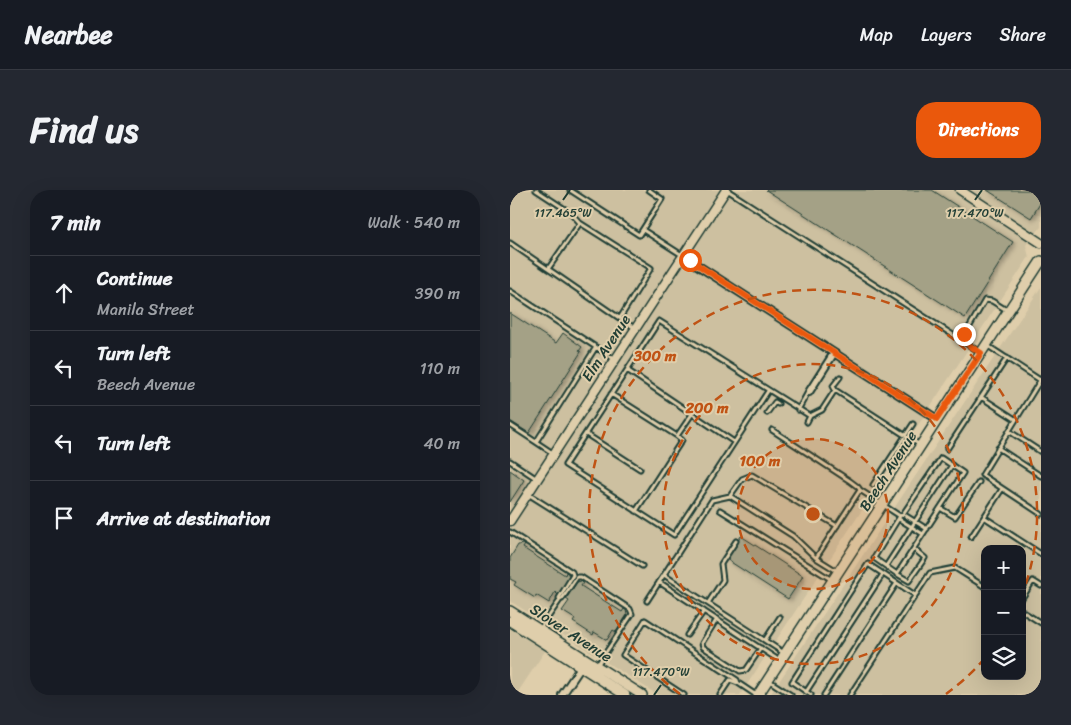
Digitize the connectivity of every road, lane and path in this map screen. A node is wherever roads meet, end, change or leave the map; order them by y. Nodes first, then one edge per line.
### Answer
1 (536, 190) edge
2 (570, 190) edge
3 (649, 190) edge
4 (726, 190) edge
5 (960, 190) edge
6 (580, 223) junction
7 (643, 230) junction
8 (1041, 242) edge
9 (510, 243) edge
10 (683, 256) junction
11 (1041, 261) edge
12 (548, 269) junction
13 (510, 291) edge
14 (1008, 311) junction
15 (620, 318) junction
16 (635, 328) junction
17 (964, 342) junction
18 (596, 347) junction
19 (983, 349) junction
20 (834, 353) junction
21 (1006, 358) junction
22 (615, 359) junction
23 (627, 370) junction
24 (840, 377) dead end
25 (1041, 379) edge
26 (835, 390) junction
27 (768, 391) junction
28 (808, 392) joint
29 (612, 394) junction
30 (981, 397) junction
31 (778, 404) dead end
32 (798, 410) junction
33 (768, 413) dead end
34 (692, 414) junction
35 (810, 416) junction
36 (937, 419) junction
37 (1015, 419) junction
38 (807, 422) dead end
39 (913, 424) dead end
40 (510, 425) edge
41 (772, 430) dead end
42 (1009, 431) junction
43 (586, 434) junction
44 (905, 435) junction
45 (677, 436) junction
46 (536, 442) junction
47 (734, 442) junction
48 (920, 445) junction
49 (998, 448) junction
50 (947, 449) dead end
51 (1041, 452) edge
52 (554, 454) junction
53 (510, 461) edge
54 (952, 465) junction
55 (640, 469) dead end
56 (1041, 476) edge
57 (537, 479) junction
58 (979, 482) dead end
59 (873, 485) dead end
60 (1002, 489) junction
61 (860, 490) junction
62 (528, 494) junction
63 (730, 496) junction
64 (883, 505) junction
65 (940, 508) junction
66 (720, 510) dead end
67 (636, 511) junction
68 (1041, 514) edge
69 (901, 516) junction
70 (984, 517) junction
71 (510, 521) edge
72 (915, 521) junction
73 (836, 526) junction
74 (911, 527) junction
75 (926, 529) junction
76 (510, 532) edge
77 (923, 534) junction
78 (971, 537) dead end
79 (736, 541) dead end
80 (914, 549) junction
81 (1041, 554) edge
82 (816, 558) junction
83 (642, 566) dead end
84 (886, 566) junction
85 (838, 571) junction
86 (883, 574) junction
87 (897, 574) junction
88 (664, 575) junction
89 (832, 580) junction
90 (659, 582) junction
91 (897, 583) junction
92 (981, 584) edge
93 (1041, 586) edge
94 (1026, 592) edge
95 (915, 595) junction
96 (560, 600) junction
97 (647, 601) dead end
98 (708, 603) junction
99 (704, 610) junction
100 (510, 611) edge
101 (1026, 614) edge
102 (780, 617) dead end
103 (717, 619) junction
104 (510, 621) edge
105 (1041, 623) edge
106 (540, 629) junction
107 (687, 636) dead end
108 (765, 640) junction
109 (761, 648) junction
110 (782, 657) junction
111 (597, 666) junction
112 (581, 667) junction
113 (768, 679) junction
114 (738, 683) junction
115 (806, 692) junction
116 (785, 693) edge
117 (562, 695) edge
118 (625, 695) edge
119 (642, 695) edge
120 (684, 695) edge
121 (720, 695) edge
122 (757, 695) edge
123 (791, 695) edge
124 (811, 695) edge
125 (824, 695) edge
126 (850, 695) edge

1 - 6 lane
2 - 7 lane
3 - 7 lane
4 - 10 street, Elm Avenue
4 - 17 lane
5 - 8 street
6 - 12 lane
6 - 15 lane
7 - 10 lane
9 - 12 lane
10 - 16 street, Elm Avenue
10 - 20 street
11 - 14 main road, Beech Avenue
12 - 15 lane
13 - 18 lane
14 - 17 lane
14 - 19 main road, Beech Avenue
15 - 16 lane
16 - 22 street, Elm Avenue
17 - 19 lane
18 - 22 lane
18 - 46 lane
19 - 21 lane
19 - 36 main road, Beech Avenue
20 - 28 street
20 - 36 street
21 - 25 lane
21 - 30 lane
22 - 52 street, Elm Avenue
23 - 27 lane
23 - 29 lane
23 - 34 lane
24 - 26 lane
25 - 37 lane
26 - 35 lane
26 - 44 lane
27 - 32 lane
27 - 47 lane
28 - 32 lane
29 - 43 lane
29 - 45 lane
30 - 37 lane
30 - 50 lane
31 - 33 lane
32 - 35 lane
34 - 45 lane
34 - 47 lane
35 - 38 lane
36 - 48 main road, Beech Avenue
37 - 42 lane
39 - 44 lane
40 - 46 lane
41 - 61 lane
42 - 49 lane
42 - 51 lane
43 - 55 lane
43 - 67 lane
44 - 48 lane
44 - 59 lane
45 - 67 lane
46 - 52 lane
47 - 67 lane
48 - 64 main road, Beech Avenue
49 - 56 lane
49 - 60 lane
52 - 57 street, Elm Avenue
53 - 57 lane
54 - 65 lane
54 - 69 lane
54 - 72 lane
57 - 62 street, Elm Avenue
58 - 65 lane
60 - 68 lane
60 - 70 lane
61 - 64 lane
61 - 73 lane
62 - 71 street, Elm Avenue
62 - 83 lane
63 - 73 lane
63 - 82 lane
63 - 88 lane
64 - 69 lane
64 - 85 main road, Beech Avenue
65 - 75 lane
66 - 89 lane
69 - 72 lane
69 - 74 lane
69 - 84 lane
70 - 78 lane
70 - 81 lane
72 - 74 lane
72 - 75 lane
73 - 82 lane
74 - 77 lane
74 - 84 lane
75 - 77 lane
76 - 96 lane
77 - 80 lane
79 - 98 lane
80 - 87 lane
80 - 87 lane
82 - 85 lane
84 - 87 lane
85 - 89 main road, Beech Avenue
86 - 91 lane
86 - 115 lane
86 - 115 lane
88 - 90 lane
88 - 98 lane
89 - 110 main road, Beech Avenue
90 - 97 lane
90 - 99 lane
91 - 95 lane
91 - 125 lane
92 - 95 lane
93 - 94 lane
95 - 126 lane
96 - 106 lane
96 - 111 lane
98 - 108 lane
99 - 103 lane
99 - 107 lane
100 - 106 main road, Slover Avenue
101 - 105 lane
102 - 108 lane
103 - 109 lane
103 - 109 lane
104 - 112 main road, Slover Avenue
106 - 111 main road, Slover Avenue
108 - 110 lane
109 - 110 lane
110 - 113 main road, Beech Avenue
111 - 119 main road, Slover Avenue
112 - 117 street
112 - 118 main road, Slover Avenue
113 - 116 lane
113 - 122 main road, Beech Avenue
114 - 120 lane
114 - 121 lane
114 - 122 lane
115 - 124 lane
116 - 123 lane

